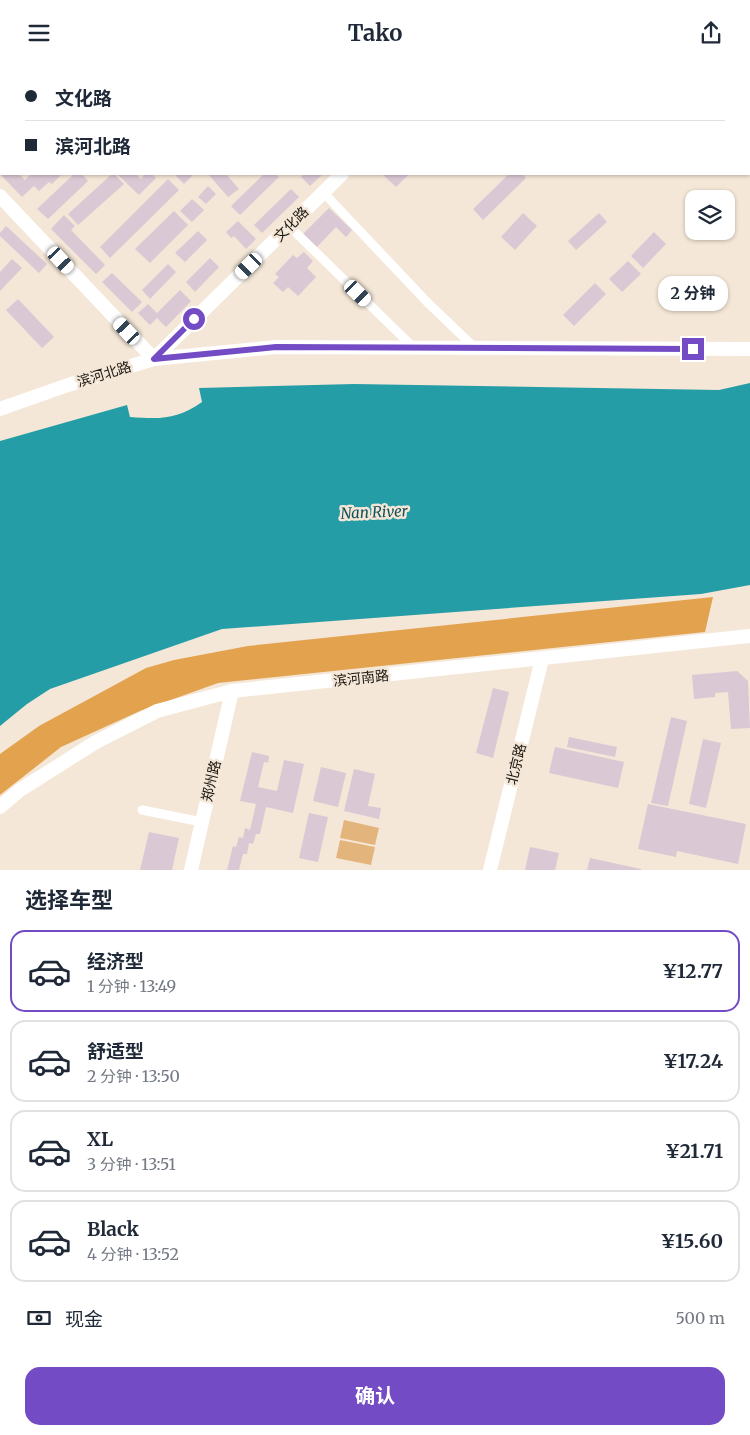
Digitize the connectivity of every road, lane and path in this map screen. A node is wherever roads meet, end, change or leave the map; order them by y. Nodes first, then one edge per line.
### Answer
1 (341, 175) edge
2 (323, 192) junction
3 (0, 196) edge
4 (289, 225) junction
5 (414, 348) junction
6 (475, 348) junction
7 (750, 349) edge
8 (154, 359) junction
9 (0, 409) edge
10 (750, 636) edge
11 (542, 659) junction
12 (232, 691) junction
13 (0, 807) edge
14 (142, 810) dead end
15 (202, 822) junction
16 (191, 870) edge
17 (490, 870) edge

1 - 2 street, 文化路
2 - 4 street, 文化路
2 - 6 street
3 - 8 street
4 - 5 street
4 - 8 street, 文化路
5 - 6 street, 滨河北路
5 - 8 street, 滨河北路
6 - 7 street, 滨河北路
8 - 9 street, 滨河北路
10 - 11 street, 滨河南路
11 - 12 street, 滨河南路
11 - 17 street, 北京路
12 - 13 street, 滨河南路
12 - 15 street, 郑州路
14 - 15 street
15 - 16 street, 郑州路

